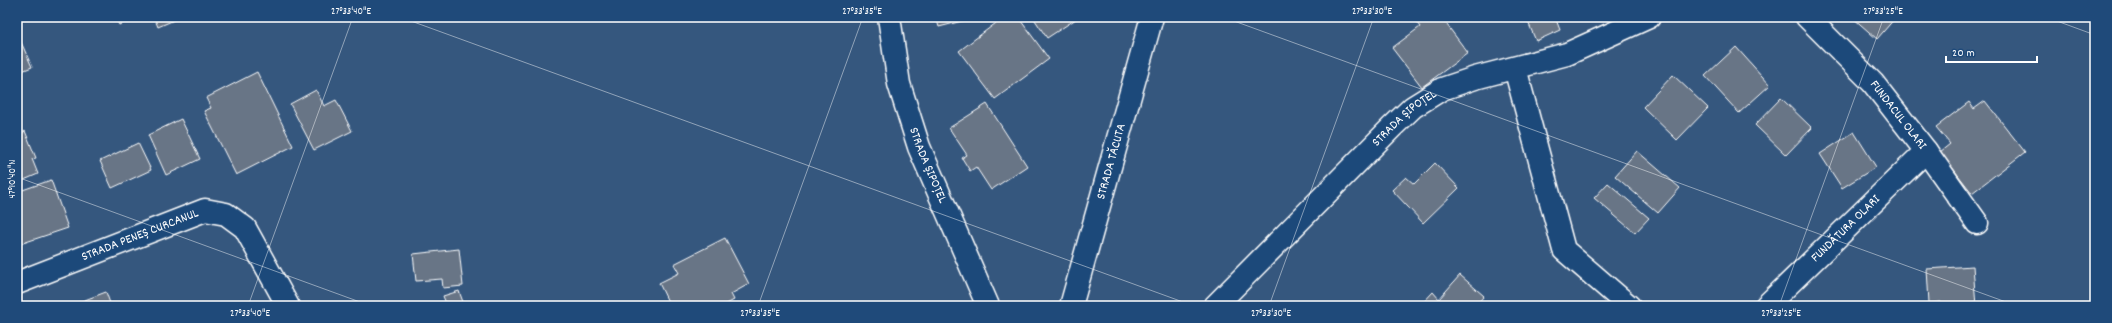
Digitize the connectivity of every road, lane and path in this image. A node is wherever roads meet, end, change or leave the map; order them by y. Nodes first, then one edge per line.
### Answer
1 (889, 17) edge
2 (1152, 17) edge
3 (1649, 17) edge
4 (1807, 17) edge
5 (1515, 68) junction
6 (1926, 151) junction
7 (1977, 223) dead end
8 (17, 283) edge
9 (288, 306) edge
10 (988, 306) edge
11 (1071, 306) edge
12 (1215, 306) edge
13 (1629, 306) edge
14 (1766, 306) edge

1 - 10 street, STRADA ȘIPOȚEL
2 - 11 street, STRADA TĂCUTA
3 - 5 street, STRADA ȘIPOȚEL
4 - 6 street, FUNDACUL OLARI
5 - 12 street, STRADA ȘIPOȚEL
5 - 13 street
6 - 7 street, FUNDACUL OLARI
6 - 14 street, FUNDĂTURA OLARI
8 - 9 street, STRADA PENEȘ CURCANUL

